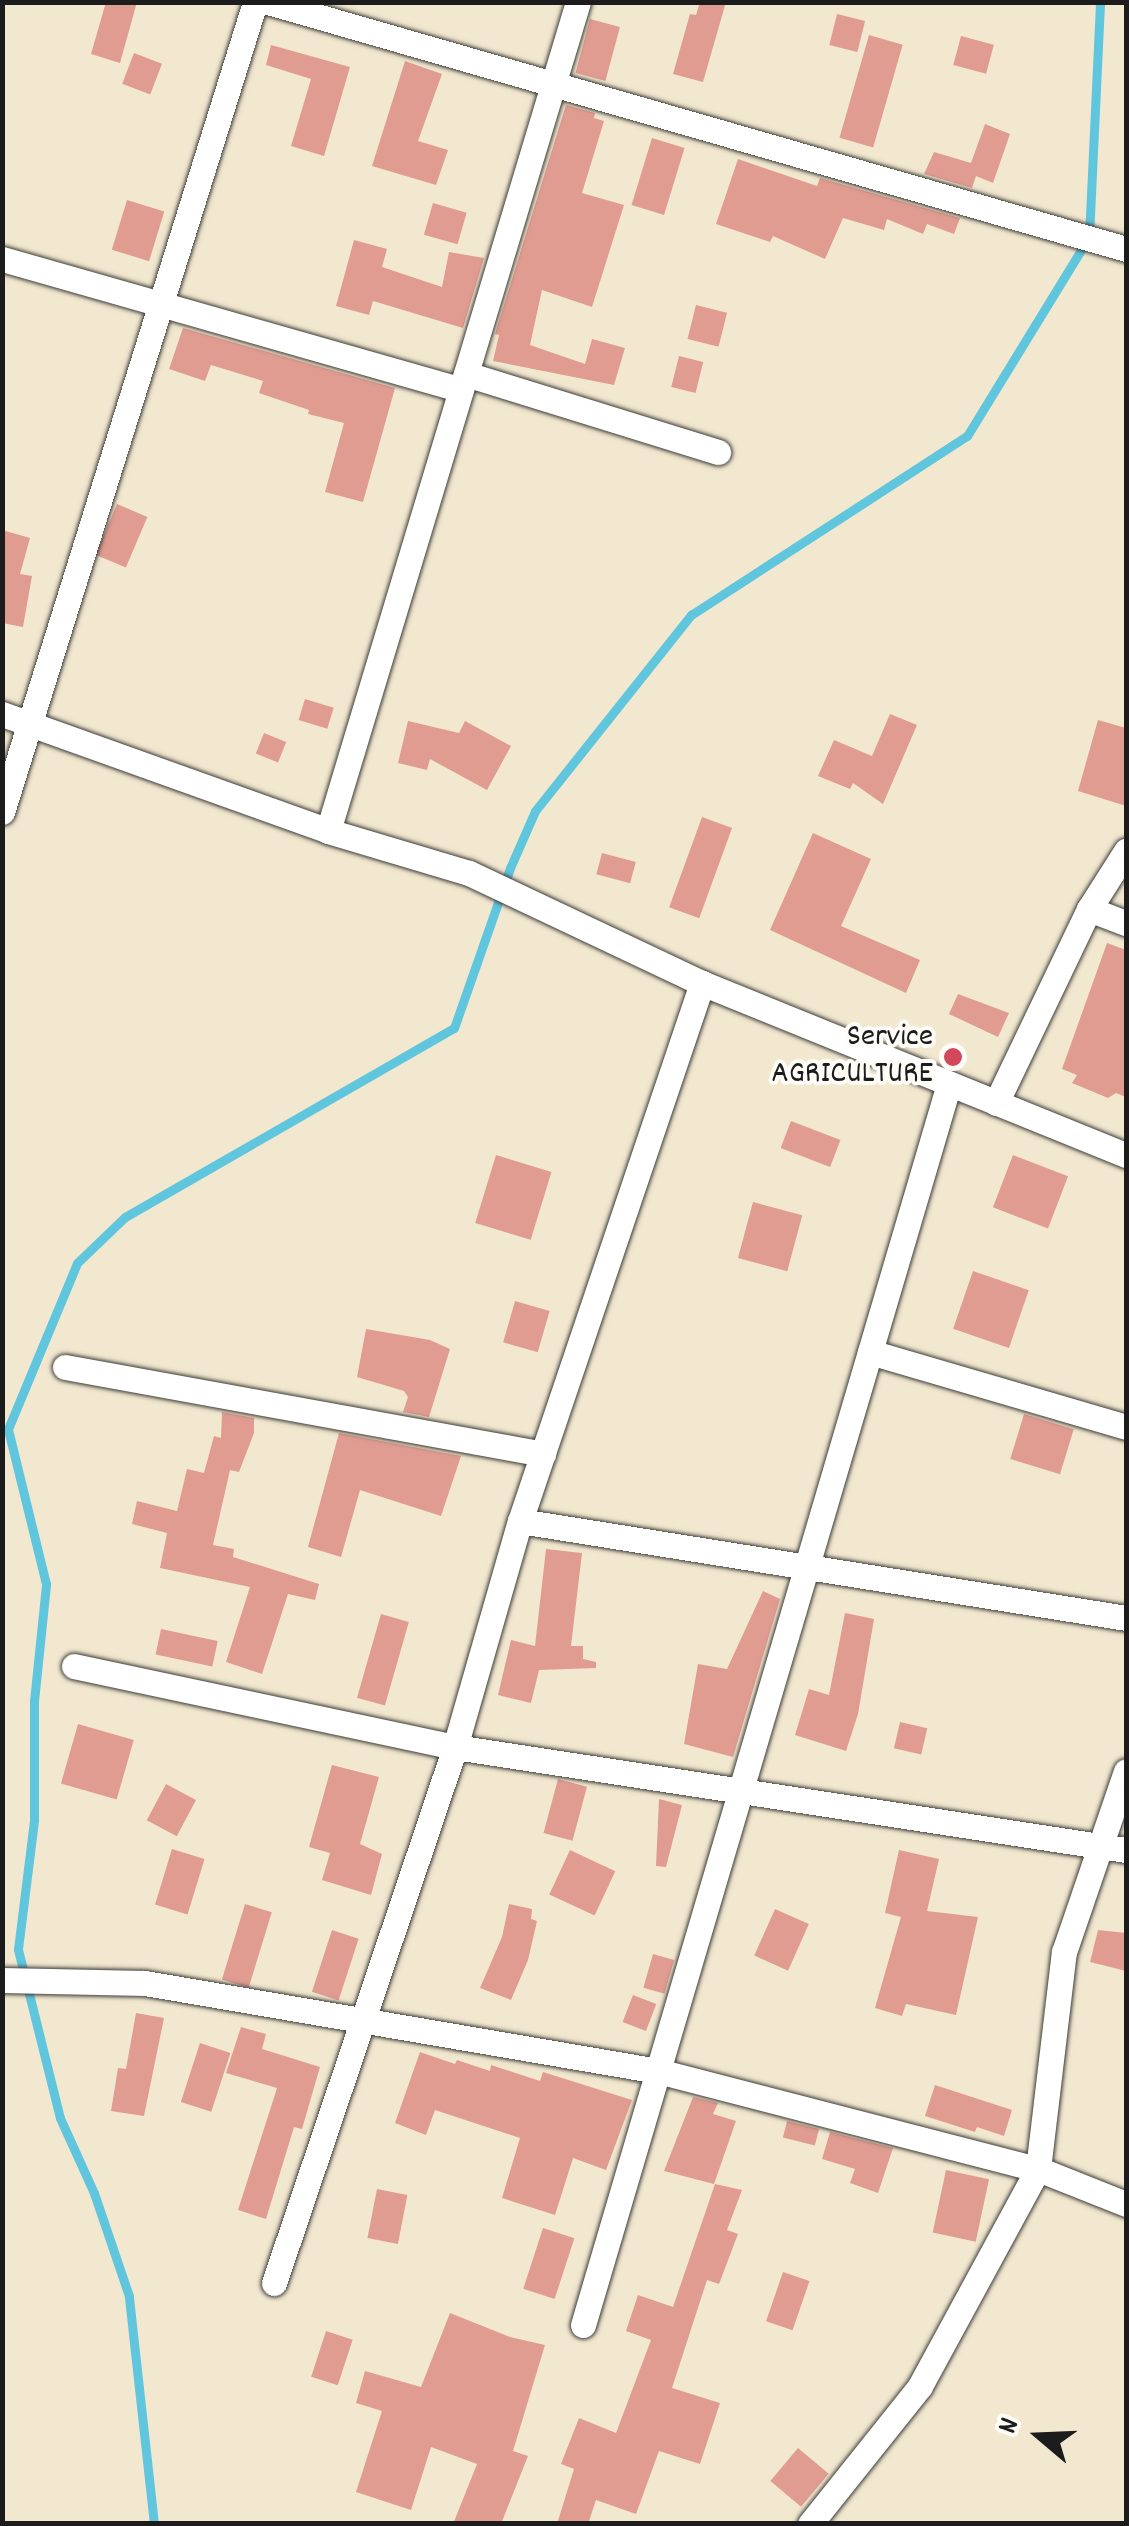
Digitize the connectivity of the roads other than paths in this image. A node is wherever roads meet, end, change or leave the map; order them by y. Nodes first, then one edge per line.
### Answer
1 (255, 2) edge
2 (268, 2) edge
3 (578, 2) edge
4 (554, 84) junction
5 (1126, 250) edge
6 (2, 259) edge
7 (162, 304) junction
8 (464, 382) junction
9 (718, 452) dead end
10 (2, 714) edge
11 (32, 724) junction
12 (2, 812) edge
13 (328, 831) junction
14 (1126, 851) edge
15 (1090, 909) junction
16 (1126, 923) edge
17 (702, 983) junction
18 (949, 1084) junction
19 (996, 1103) junction
20 (1126, 1155) edge
21 (870, 1352) junction
22 (65, 1367) dead end
23 (1126, 1427) edge
24 (542, 1454) junction
25 (520, 1521) junction
26 (809, 1566) junction
27 (1126, 1618) edge
28 (74, 1666) dead end
29 (456, 1747) junction
30 (1126, 1771) edge
31 (740, 1790) junction
32 (1114, 1848) edge
33 (2, 1980) edge
34 (364, 2018) junction
35 (658, 2071) junction
36 (1038, 2169) junction
37 (1126, 2204) edge
38 (274, 2283) dead end
39 (583, 2325) dead end
40 (810, 2524) edge

1 - 7 street
2 - 4 street
3 - 4 street
4 - 5 street
4 - 8 street
6 - 7 street
7 - 8 street
7 - 11 street
8 - 9 street
8 - 13 street
10 - 11 street
11 - 12 street
11 - 13 street
13 - 17 street
14 - 15 street
15 - 16 street
15 - 19 street
17 - 18 street
17 - 24 street
18 - 19 street
18 - 21 street
19 - 20 street
21 - 23 street
21 - 26 street
22 - 24 street
24 - 25 street
25 - 26 street
25 - 29 street
26 - 27 street
26 - 31 street
28 - 29 street
29 - 31 street
29 - 34 street
30 - 32 street
31 - 32 street
31 - 35 street
32 - 36 street
33 - 34 street
34 - 35 street
34 - 38 street
35 - 36 street
35 - 39 street
36 - 37 street
36 - 40 street

